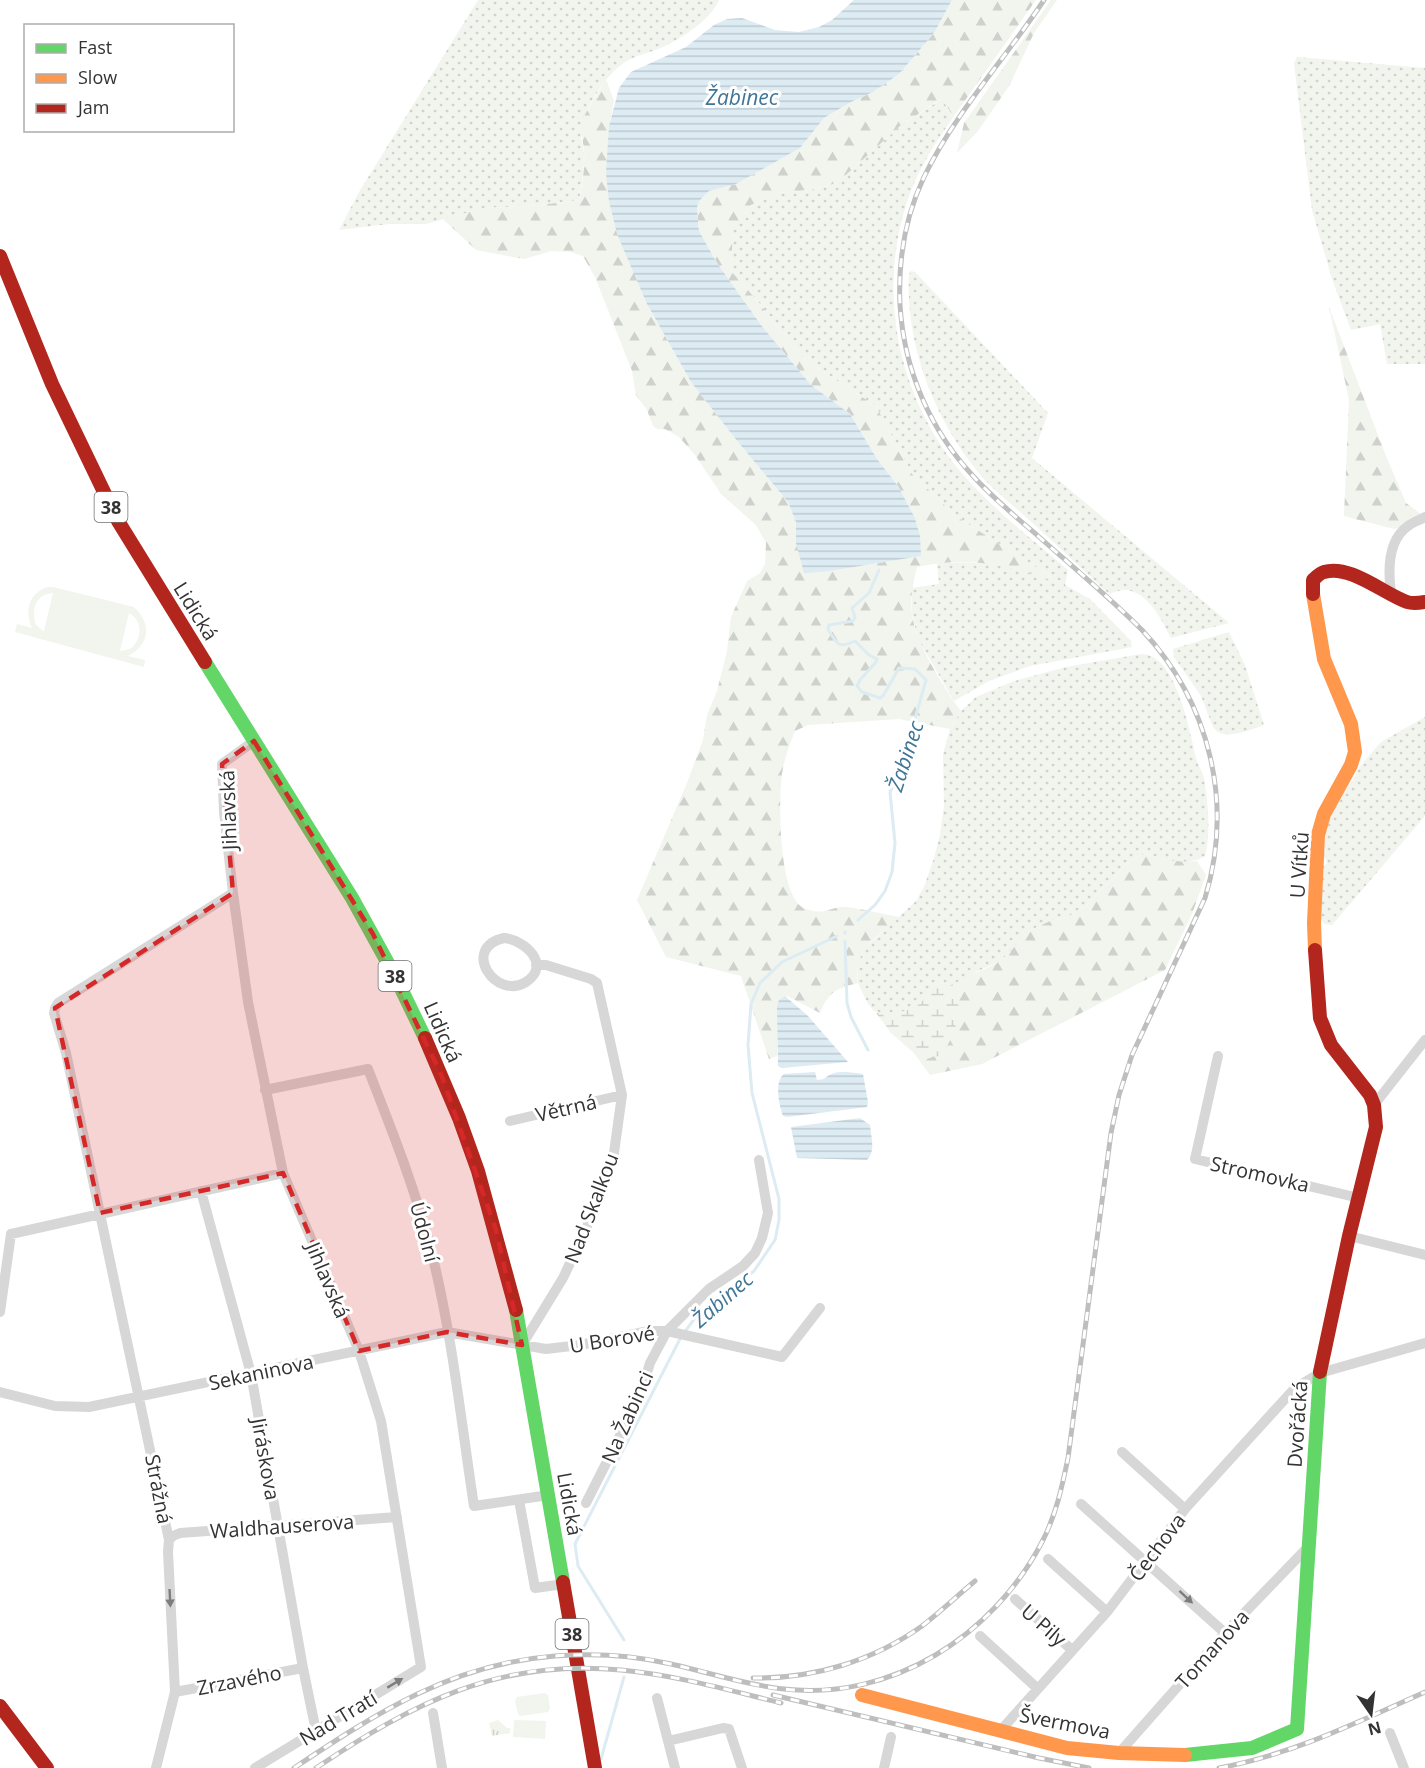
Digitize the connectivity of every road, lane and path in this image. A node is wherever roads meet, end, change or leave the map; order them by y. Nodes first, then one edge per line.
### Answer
1 (0, 256) edge
2 (1425, 517) edge
3 (1391, 593) junction
4 (1425, 602) edge
5 (254, 741) junction
6 (233, 893) junction
7 (536, 965) junction
8 (1425, 1040) edge
9 (1218, 1056) dead end
10 (265, 1090) junction
11 (622, 1095) junction
12 (1374, 1105) junction
13 (510, 1121) dead end
14 (1376, 1127) joint
15 (759, 1160) dead end
16 (283, 1173) junction
17 (201, 1191) junction
18 (1359, 1198) junction
19 (100, 1213) junction
20 (1349, 1236) junction
21 (1425, 1256) edge
22 (820, 1308) dead end
23 (0, 1312) edge
24 (447, 1332) junction
25 (672, 1332) junction
26 (1425, 1343) edge
27 (522, 1344) junction
28 (359, 1351) junction
29 (1320, 1373) junction
30 (251, 1374) junction
31 (0, 1392) edge
32 (140, 1397) junction
33 (1122, 1452) dead end
34 (549, 1495) junction
35 (519, 1500) junction
36 (586, 1503) dead end
37 (1081, 1504) dead end
38 (1185, 1509) junction
39 (397, 1517) junction
40 (278, 1526) junction
41 (169, 1540) junction
42 (1308, 1547) junction
43 (1048, 1559) dead end
44 (1146, 1561) junction
45 (564, 1584) junction
46 (1015, 1599) dead end
47 (1107, 1612) junction
48 (1225, 1634) junction
49 (980, 1636) dead end
50 (1072, 1650) junction
51 (421, 1667) joint
52 (303, 1668) junction
53 (1038, 1689) junction
54 (175, 1692) junction
55 (862, 1695) dead end
56 (657, 1698) dead end
57 (0, 1706) edge
58 (433, 1713) dead end
59 (1297, 1729) joint
60 (1001, 1730) junction
61 (316, 1731) junction
62 (1390, 1733) dead end
63 (891, 1737) dead end
64 (668, 1741) junction
65 (1119, 1753) junction
66 (593, 1761) edge
67 (47, 1768) edge
68 (156, 1768) edge
69 (255, 1768) edge
70 (441, 1768) edge
71 (675, 1768) edge
72 (742, 1768) edge
73 (884, 1768) edge
74 (1404, 1768) edge

1 - 5 street, Lidická / 38
2 - 3 street
3 - 4 street
3 - 12 street, U Vítků
5 - 6 street, Jihlavská
5 - 27 street, Lidická / 38
6 - 10 street, Jihlavská
6 - 19 street, Strážná
7 - 7 street
7 - 11 street, Nad Skalkou
8 - 12 street
9 - 18 street, Stromovka
10 - 16 street, Jihlavská
10 - 24 street, Údolní
11 - 13 street, Větrná
11 - 27 street, Nad Skalkou
12 - 14 street, U Vítků
14 - 18 street, Dvořácká
15 - 25 street, U Borové
16 - 17 street
16 - 28 street, Jihlavská
17 - 19 street
17 - 30 street, Jiráskova
18 - 20 street, Dvořácká
19 - 23 street
19 - 32 street, Strážná
20 - 21 street
20 - 29 street, Dvořácká
22 - 25 street
24 - 27 street, Sekaninova
24 - 28 street, Sekaninova
24 - 35 street, Údolní
25 - 27 street, U Borové
25 - 36 street, Na Žabinci
26 - 29 street, Čechova
27 - 34 street, Lidická / 38
28 - 30 street, Sekaninova
28 - 39 street, Jihlavská
29 - 38 street, Čechova
29 - 42 street, Dvořácká
30 - 32 street, Sekaninova
30 - 40 street, Jiráskova
31 - 32 street, Sekaninova
32 - 41 street, Strážná
33 - 38 street
34 - 35 street
34 - 45 street, Lidická / 38
35 - 45 street
37 - 44 street
38 - 44 street, Čechova
39 - 40 street, Waldhauserova
39 - 51 street, Jihlavská
40 - 41 street, Waldhauserova
40 - 52 street, Jiráskova
41 -> 54 street, Strážná
42 - 48 street, Tomanova
42 - 59 street, Dvořácká
43 - 47 street
44 - 47 street, Čechova
44 -> 48 street
45 - 66 street, Lidická / 38
46 - 50 street, U Pily
47 - 50 street, Čechova
48 - 65 street, Tomanova
49 - 53 street
50 - 53 street, Čechova
61 -> 51 street, Nad Tratí
52 - 54 street, Zrzavého
52 - 61 street, Jiráskova
53 - 60 street, Čechova
54 - 68 street, Strážná
55 - 60 street, Švermova
56 - 64 street
57 - 67 street
58 - 70 street
59 - 65 street, Švermova
60 - 65 street, Švermova
61 - 69 street, Nad Tratí
62 - 74 street
63 - 73 street
64 - 71 street
64 - 72 street

